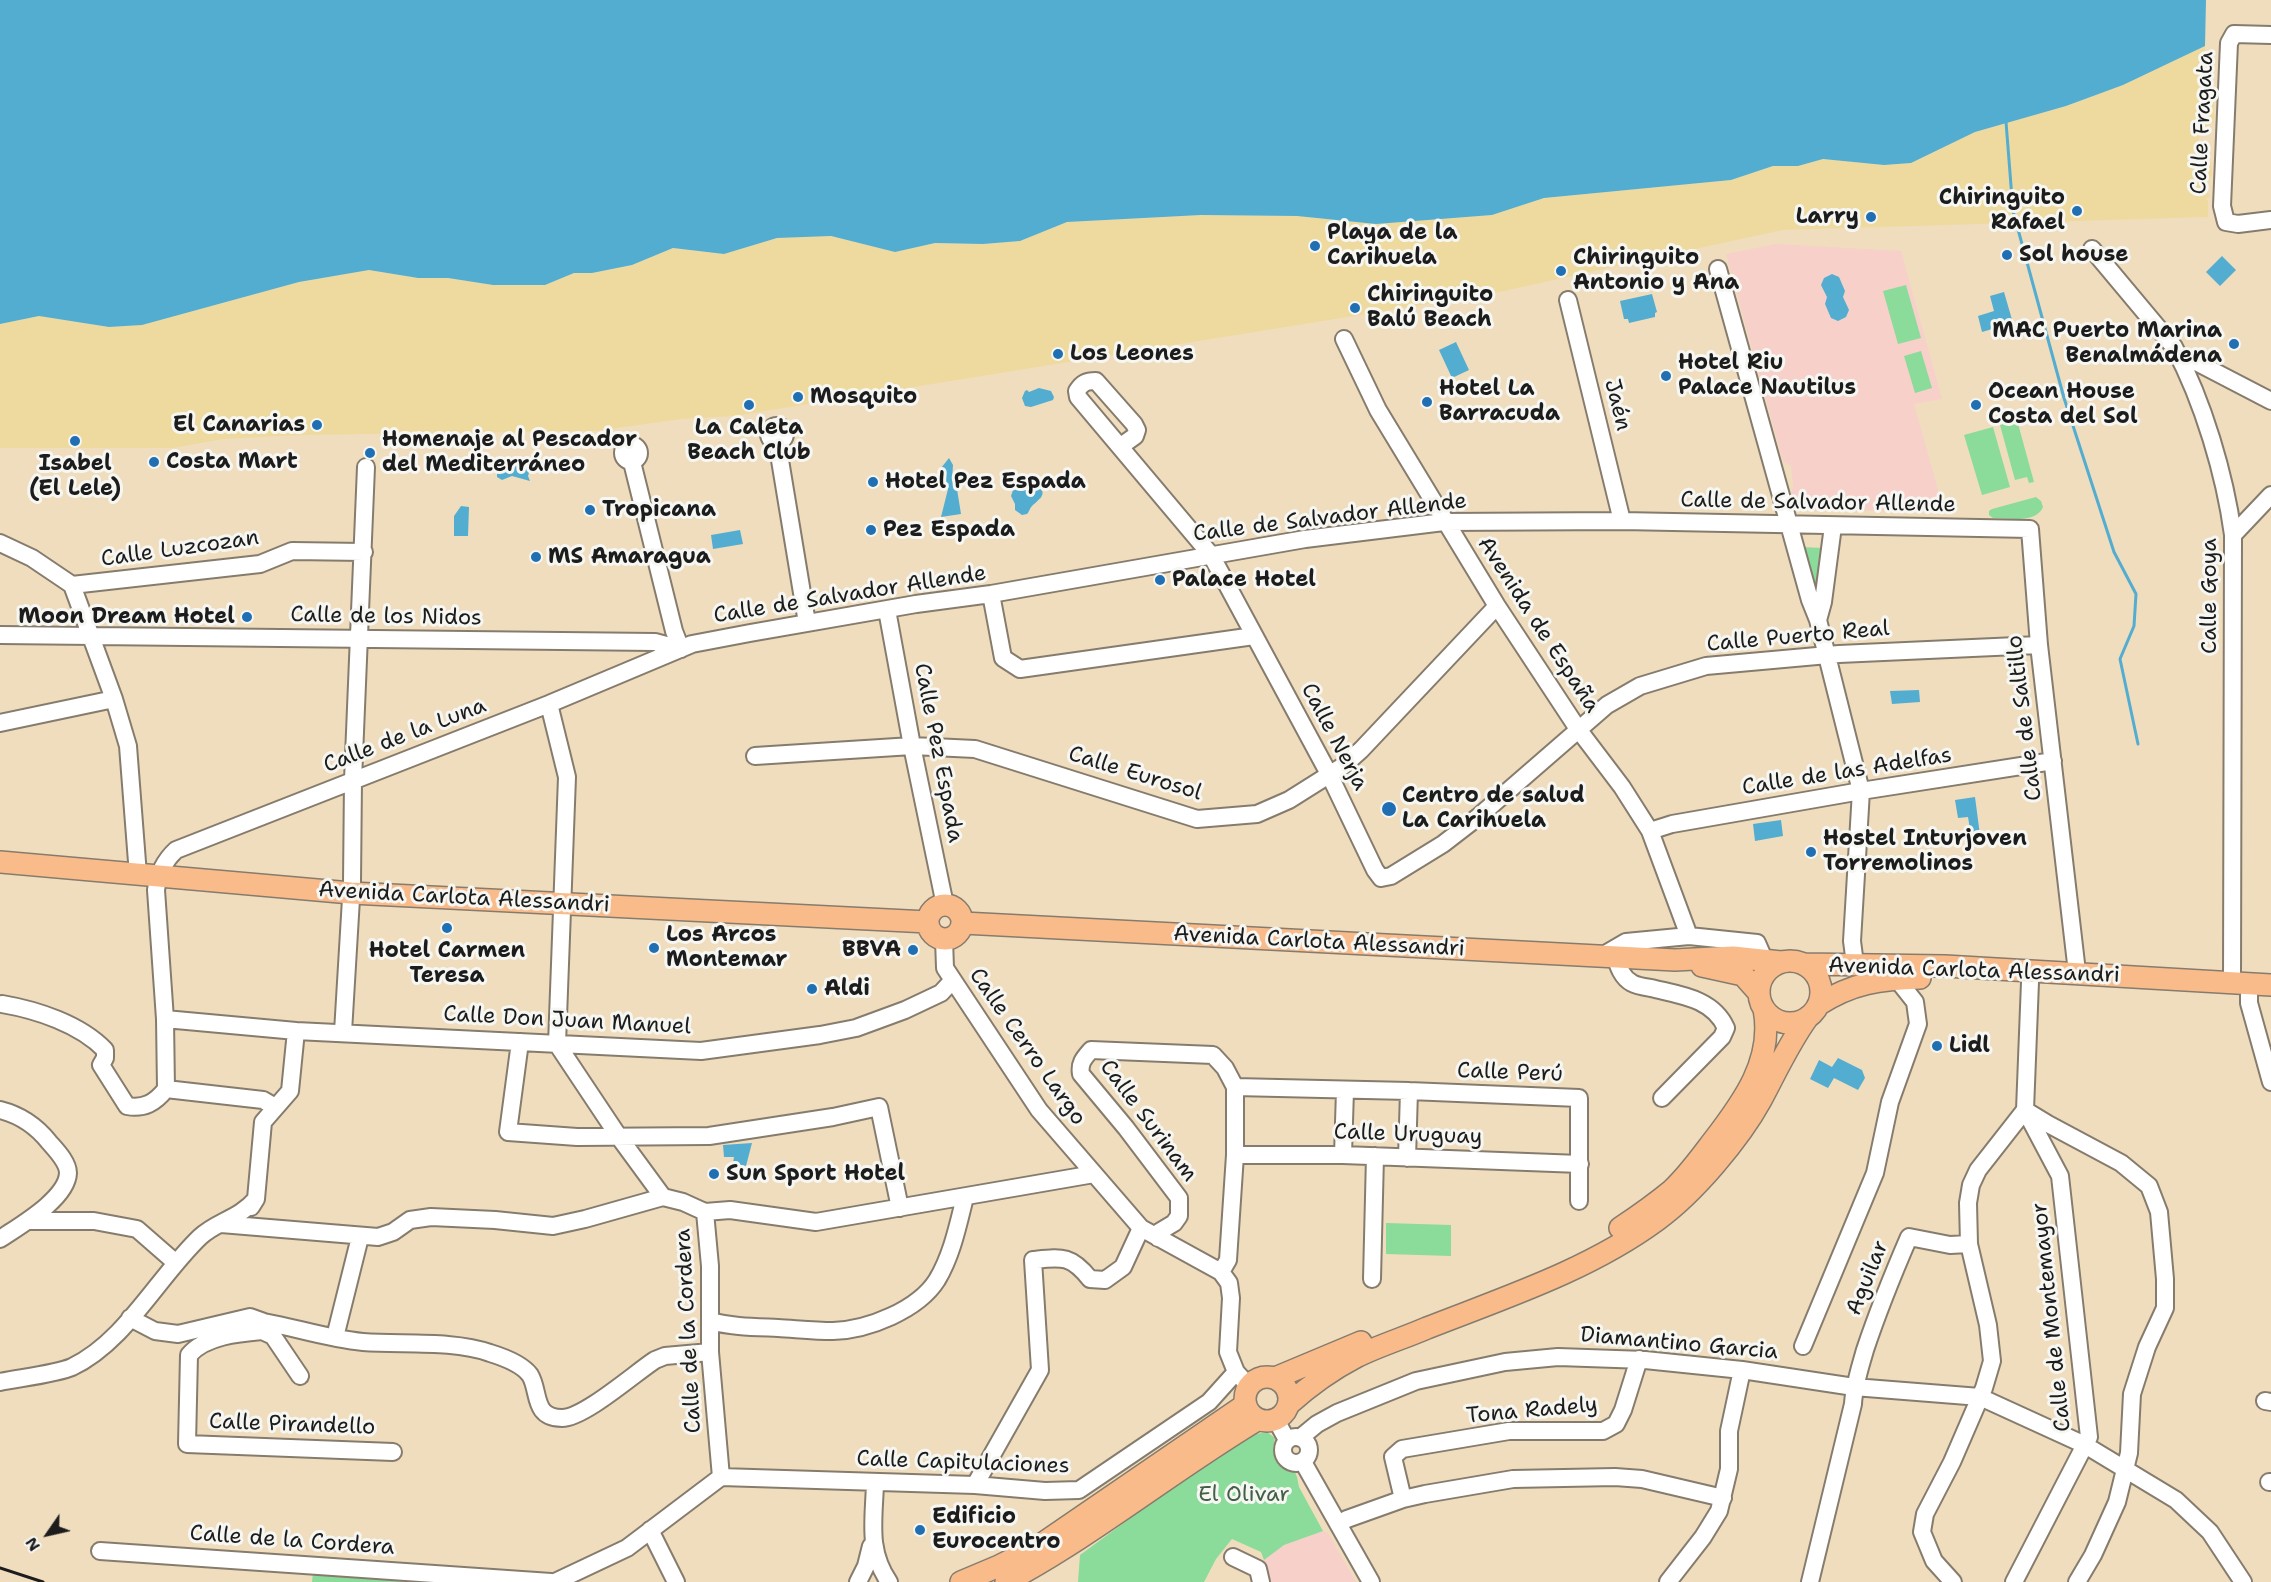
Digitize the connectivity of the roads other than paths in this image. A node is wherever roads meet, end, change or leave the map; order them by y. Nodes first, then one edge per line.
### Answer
1 (2271, 35) edge
2 (2271, 220) edge
3 (2091, 249) dead end
4 (1718, 269) dead end
5 (1568, 300) dead end
6 (1344, 339) dead end
7 (2183, 363) junction
8 (2271, 401) edge
9 (777, 442) dead end
10 (1121, 446) dead end
11 (632, 462) dead end
12 (366, 467) dead end
13 (2271, 495) edge
14 (1622, 521) junction
15 (1444, 522) junction
16 (1789, 525) junction
17 (1833, 526) junction
18 (2030, 529) joint
19 (2234, 535) junction
20 (0, 543) edge
21 (364, 552) junction
22 (1211, 555) junction
23 (72, 585) junction
24 (991, 594) junction
25 (1497, 606) junction
26 (887, 610) junction
27 (1818, 620) junction
28 (807, 623) junction
29 (0, 635) edge
30 (91, 636) junction
31 (1254, 636) junction
32 (361, 640) junction
33 (2039, 645) junction
34 (681, 649) junction
35 (1826, 655) junction
36 (114, 699) junction
37 (549, 704) junction
38 (0, 723) edge
39 (1578, 729) junction
40 (912, 746) junction
41 (755, 756) dead end
42 (2053, 761) junction
43 (1329, 774) junction
44 (353, 780) junction
45 (1861, 792) junction
46 (1650, 831) junction
47 (0, 862) edge
48 (148, 875) junction
49 (351, 893) junction
50 (563, 904) junction
51 (945, 905) junction
52 (928, 922) junction
53 (963, 923) junction
54 (1689, 936) junction
55 (944, 939) junction
56 (1608, 956) junction
57 (1676, 960) junction
58 (1772, 960) junction
59 (1804, 964) junction
60 (1855, 964) junction
61 (2077, 972) junction
62 (1934, 977) junction
63 (1896, 978) junction
64 (953, 980) junction
65 (2030, 982) junction
66 (2145, 983) junction
67 (2232, 983) junction
68 (2271, 985) edge
69 (2249, 995) junction
70 (2271, 996) edge
71 (1762, 1001) junction
72 (1915, 1002) junction
73 (2, 1004) dead end
74 (1813, 1011) junction
75 (165, 1019) junction
76 (296, 1031) junction
77 (343, 1032) junction
78 (520, 1042) junction
79 (557, 1044) junction
80 (2271, 1082) edge
81 (1234, 1087) junction
82 (166, 1089) junction
83 (1346, 1090) junction
84 (1409, 1091) junction
85 (1662, 1098) dead end
86 (275, 1107) junction
87 (0, 1110) edge
88 (2025, 1110) junction
89 (619, 1137) junction
90 (1234, 1155) junction
91 (1343, 1155) junction
92 (1375, 1156) junction
93 (1407, 1158) junction
94 (1580, 1164) junction
95 (1094, 1174) junction
96 (663, 1197) junction
97 (965, 1197) junction
98 (255, 1199) junction
99 (1579, 1201) dead end
100 (900, 1208) junction
101 (705, 1212) junction
102 (30, 1221) junction
103 (221, 1224) junction
104 (260, 1228) junction
105 (1141, 1228) junction
106 (360, 1237) junction
107 (1158, 1238) junction
108 (0, 1239) edge
109 (1969, 1245) junction
110 (176, 1263) junction
111 (1221, 1272) junction
112 (1372, 1279) dead end
113 (130, 1318) junction
114 (710, 1321) junction
115 (263, 1326) junction
116 (335, 1337) junction
117 (1803, 1346) dead end
118 (711, 1352) junction
119 (1639, 1359) junction
120 (1742, 1370) junction
121 (300, 1376) dead end
122 (1275, 1378) junction
123 (0, 1382) edge
124 (1854, 1387) junction
125 (1980, 1397) junction
126 (1259, 1401) junction
127 (1294, 1439) junction
128 (2085, 1445) junction
129 (393, 1452) dead end
130 (2125, 1471) junction
131 (721, 1477) junction
132 (875, 1483) junction
133 (975, 1485) junction
134 (1724, 1498) junction
135 (1403, 1499) junction
136 (1338, 1524) junction
137 (650, 1530) junction
138 (873, 1539) junction
139 (100, 1551) dead end
140 (1233, 1557) dead end
141 (553, 1582) edge
142 (675, 1582) edge
143 (858, 1582) edge
144 (889, 1582) edge
145 (961, 1582) edge
146 (1006, 1582) edge
147 (1261, 1582) edge
148 (1371, 1582) edge
149 (1668, 1582) edge
150 (1810, 1582) edge
151 (1953, 1582) edge
152 (2014, 1582) edge
153 (2077, 1582) edge
154 (2243, 1582) edge

1 - 2 street, Calle Fragata
3 - 7 street, Calle Goya
4 - 16 street
5 - 14 street, Jaén
6 - 15 street, Avenida de España
7 - 8 street
7 - 19 street, Calle Goya
9 - 28 street
10 - 22 street, Calle Nerja
11 - 34 street
12 - 21 street
13 - 19 street
14 - 15 street, Calle de Salvador Allende
14 - 16 street, Calle de Salvador Allende
15 - 22 street, Calle de Salvador Allende
15 - 25 street, Avenida de España
16 - 17 street, Calle de Salvador Allende
16 - 27 street
17 - 18 street, Calle de Salvador Allende
17 - 27 street
18 - 33 street, Calle de Saltillo
19 - 67 street, Calle Goya
20 - 23 street
21 - 23 street, Calle Luzcozan
21 - 32 street
22 - 24 street, Calle de Salvador Allende
22 - 31 street, Calle Nerja
23 - 30 street
24 - 26 street, Calle de Salvador Allende
24 - 31 street
25 - 39 street, Avenida de España
25 - 43 street, Calle Eurosol
26 - 28 street, Calle de Salvador Allende
26 - 40 street, Calle Pez Espada
27 - 35 street
28 - 34 street, Calle de Salvador Allende
29 - 30 street, Calle de los Nidos
30 - 32 street, Calle de los Nidos
30 - 36 street
31 - 43 street, Calle Nerja
32 - 34 street, Calle de los Nidos
32 - 44 street
33 - 35 street, Calle Puerto Real
33 - 42 street, Calle de Saltillo
34 - 37 street, Calle de la Luna
35 - 39 street, Calle Puerto Real
35 - 45 street
36 - 38 street
36 - 48 street
37 - 44 street, Calle de la Luna
37 - 50 street
39 - 43 street, Calle Nerja
39 - 46 street, Avenida de España
40 - 41 street, Calle Eurosol
40 - 43 street, Calle Eurosol
40 - 51 street, Calle Pez Espada
42 - 45 street, Calle de las Adelfas
42 - 61 street, Calle de Saltillo
44 - 48 street, Calle de la Luna
44 - 49 street
45 - 46 street, Calle de las Adelfas
45 - 60 street
46 - 54 street, Avenida de España
47 - 48 main road, Avenida Carlota Alessandri
48 - 49 main road, Avenida Carlota Alessandri
48 - 75 street
49 - 50 main road, Avenida Carlota Alessandri
49 - 77 street
50 - 52 main road, Avenida Carlota Alessandri
50 - 79 street
51 - 52 main road
51 - 53 main road
52 - 55 main road
53 - 55 main road
53 - 56 main road, Avenida Carlota Alessandri
54 - 56 street
54 - 58 street
55 - 64 street, Calle Cerro Largo
56 - 57 main road, Avenida Carlota Alessandri
56 - 85 street
57 - 58 main road, Avenida Carlota Alessandri
57 - 71 main road, Avenida Carlota Alessandri
58 - 59 main road
58 - 71 main road
59 - 60 main road, Avenida Carlota Alessandri
59 - 74 main road
60 - 61 main road, Avenida Carlota Alessandri
61 - 66 main road, Avenida Carlota Alessandri
62 - 63 main road, Avenida Carlota Alessandri
62 - 65 main road, Avenida Carlota Alessandri
62 - 72 street
63 - 72 street
63 - 74 main road, Avenida Carlota Alessandri
64 - 79 street, Calle Don Juan Manuel
64 - 95 street, Calle Cerro Largo
65 - 66 main road, Avenida Carlota Alessandri
65 - 88 street
66 - 67 main road
66 - 69 main road
67 - 68 main road
69 - 70 main road
69 - 80 street
71 - 74 main road
71 - 122 main road
72 - 117 street
73 - 82 street
74 - 126 main road
75 - 76 street, Calle Don Juan Manuel
75 - 82 street
76 - 77 street, Calle Don Juan Manuel
76 - 86 street
77 - 78 street, Calle Don Juan Manuel
78 - 79 street, Calle Don Juan Manuel
78 - 89 street
79 - 89 street, Calle de la Cordera
81 - 83 street, Calle Perú
81 - 90 street, Calle Surinam
81 - 107 street, Calle Surinam
82 - 86 street
83 - 84 street, Calle Perú
83 - 91 street
84 - 93 street
84 - 94 street, Calle Perú
86 - 98 street
87 - 102 street
88 - 109 street
88 - 128 street, Calle de Montemayor
88 - 130 street
89 - 96 street, Calle de la Cordera
89 - 100 street
90 - 91 street, Calle Uruguay
90 - 111 street, Calle Surinam
91 - 92 street, Calle Uruguay
92 - 93 street, Calle Uruguay
92 - 112 street
93 - 94 street, Calle Uruguay
94 - 99 street, Calle Perú
95 - 97 street
95 - 105 street, Calle Cerro Largo
96 - 101 street, Calle de la Cordera
96 - 106 street
97 - 100 street
97 - 114 street
98 - 103 street
98 - 104 street
100 - 101 street
101 - 114 street, Calle de la Cordera
102 - 108 street
102 - 110 street
103 - 104 street
103 - 110 street
104 - 106 street
105 - 107 street, Calle Cerro Largo
105 - 133 street
106 - 116 street
107 - 111 street, Calle Cerro Largo
109 - 124 street, Aguilar
109 - 125 street
110 - 113 street
111 - 126 street
113 - 115 street
113 - 123 street
114 - 118 street, Calle de la Cordera
115 - 116 street
115 - 121 street
115 - 129 street, Calle Pirandello
116 - 118 street
118 - 131 street, Calle de la Cordera
119 - 120 street, Diamantino Garcia
119 - 127 street, Diamantino Garcia
119 - 135 street, Tona Radely
120 - 124 street, Diamantino Garcia
120 - 134 street
122 - 126 main road
122 - 126 main road
124 - 125 street, Diamantino Garcia
124 - 150 street
125 - 128 street
125 - 151 street
126 - 127 street
126 - 133 street, Calle Capitulaciones
126 - 145 main road
126 - 146 main road
127 - 136 street
128 - 130 street
128 - 152 street, Calle de Montemayor
130 - 153 street
130 - 154 street
131 - 132 street, Calle Capitulaciones
131 - 137 street, Calle de la Cordera
132 - 133 street, Calle Capitulaciones
132 - 138 street
134 - 135 street
134 - 149 street
135 - 136 street
136 - 148 street
137 - 141 street, Calle de la Cordera
137 - 142 street
138 - 143 street
138 - 144 street
139 - 141 street, Calle de la Cordera
140 - 147 street

